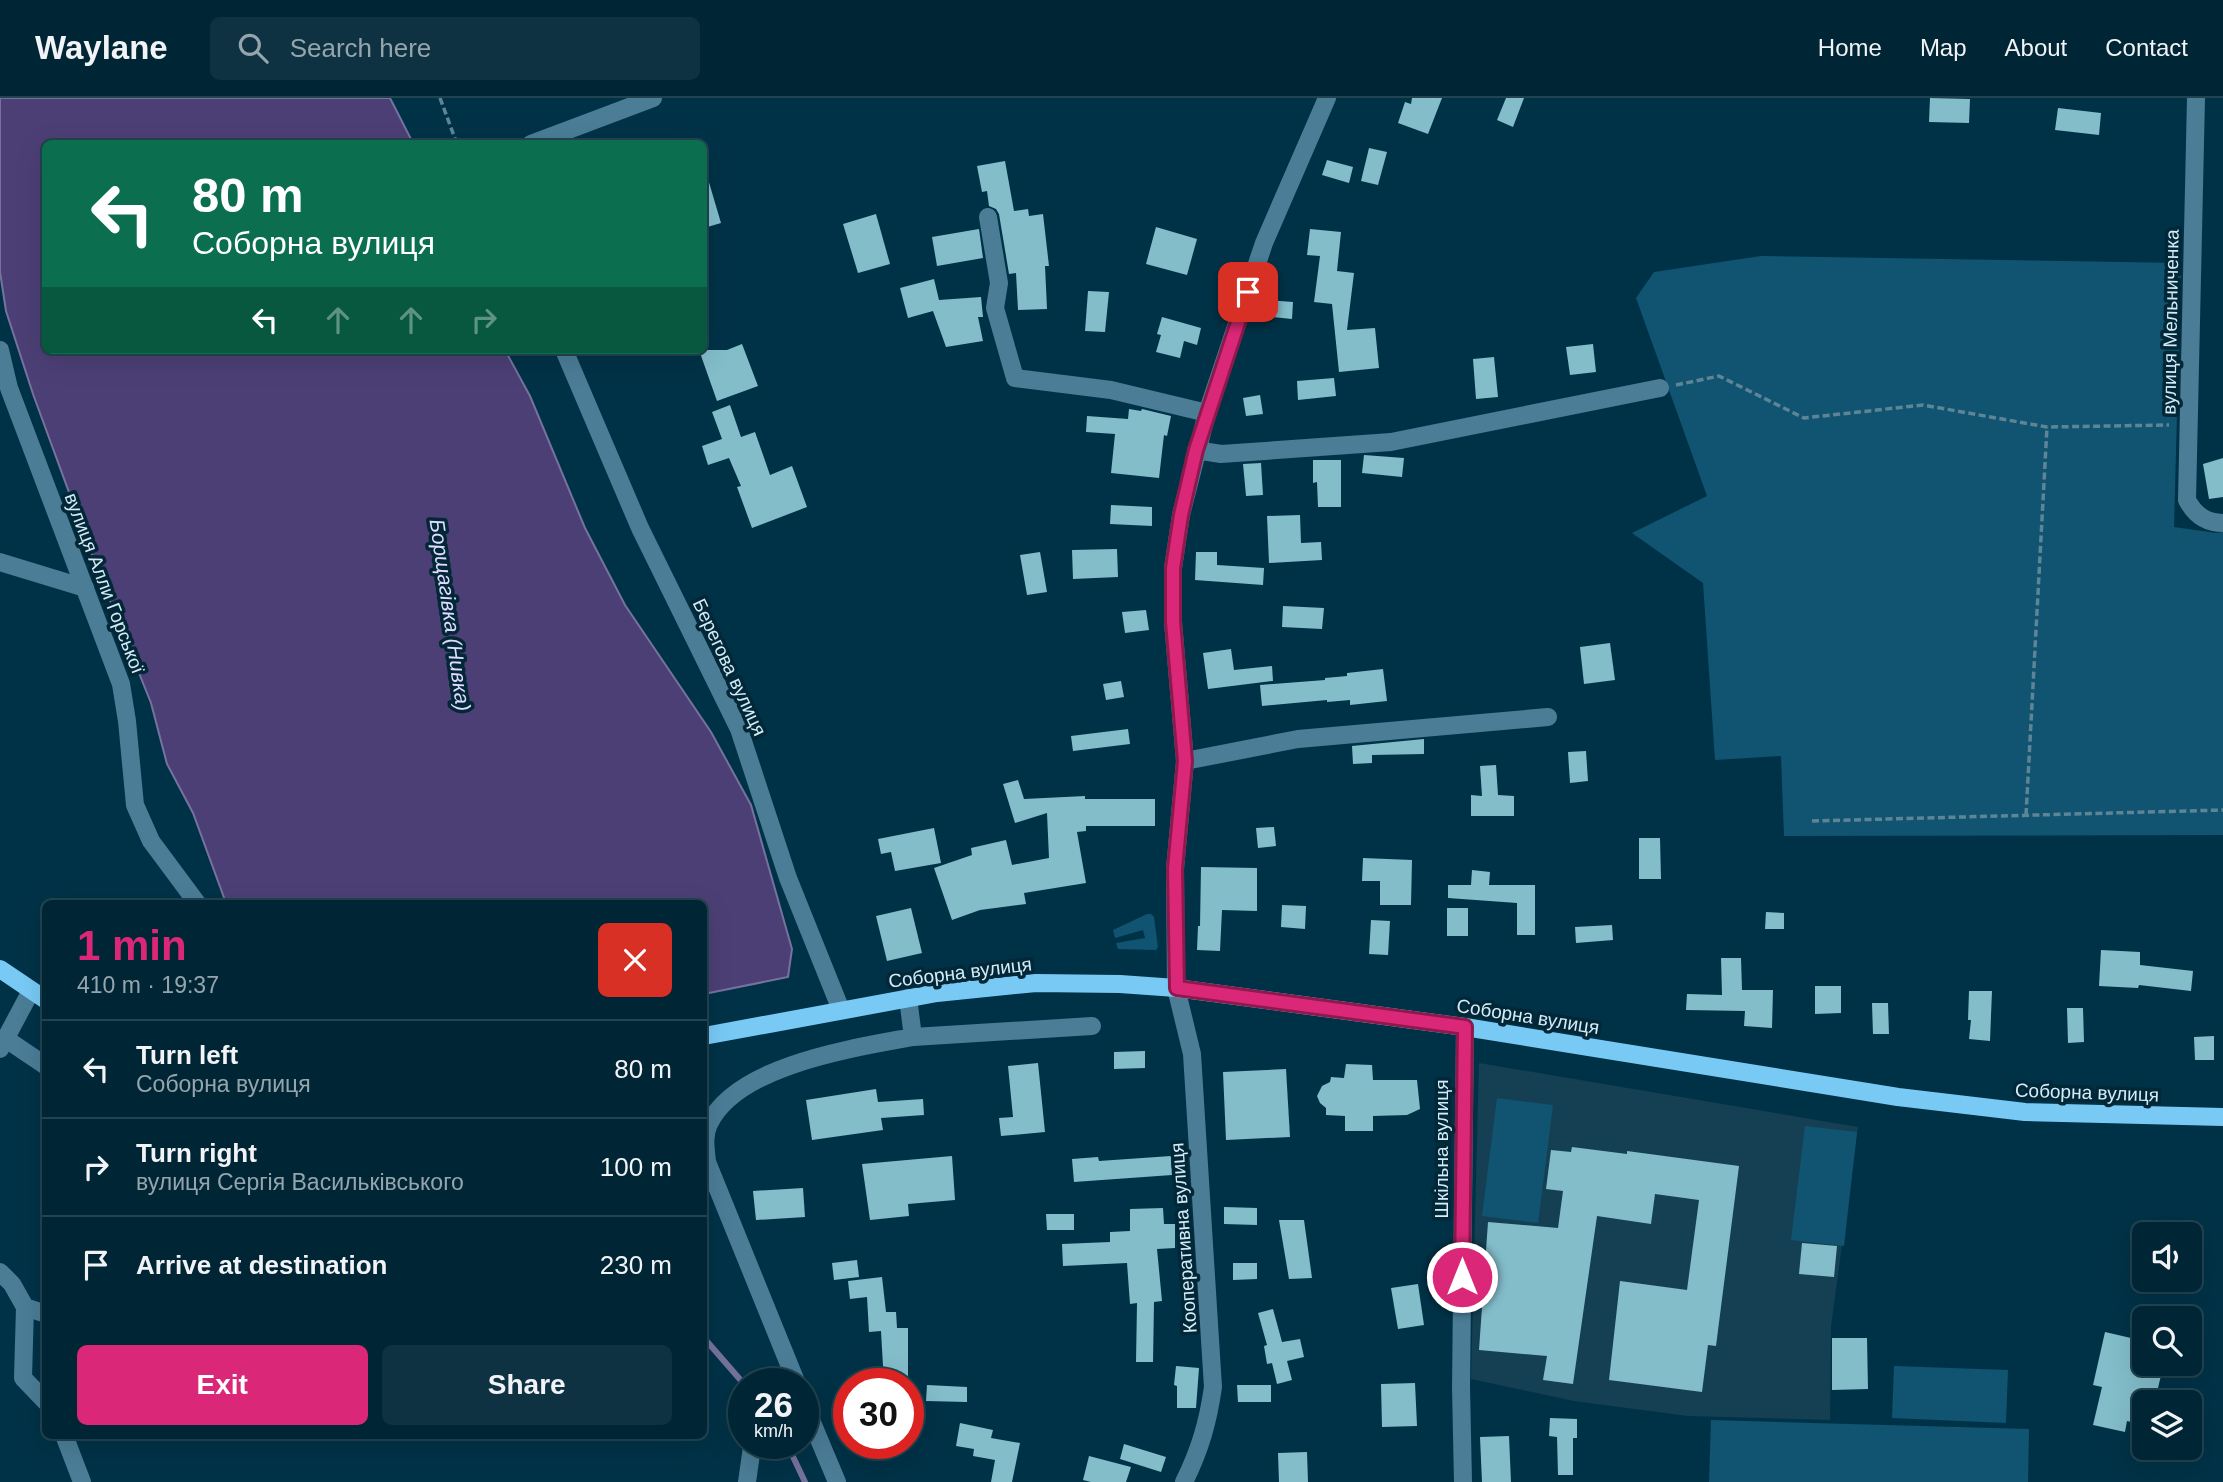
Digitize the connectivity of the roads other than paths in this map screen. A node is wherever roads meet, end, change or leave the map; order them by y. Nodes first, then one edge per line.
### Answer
1 (653, 98) edge
2 (1327, 98) edge
3 (2196, 98) edge
4 (542, 140) edge
5 (988, 217) dead end
6 (0, 350) edge
7 (566, 354) edge
8 (1660, 388) road end
9 (1207, 413) junction
10 (1196, 450) junction
11 (2223, 523) edge
12 (0, 562) edge
13 (85, 588) junction
14 (1548, 717) dead end
15 (1185, 761) junction
16 (195, 900) edge
17 (0, 969) edge
18 (1177, 988) junction
19 (38, 995) edge
20 (908, 998) junction
21 (841, 1010) junction
22 (1093, 1026) dead end
23 (1465, 1027) junction
24 (707, 1035) edge
25 (913, 1037) junction
26 (3, 1044) edge
27 (42, 1064) edge
28 (2223, 1117) edge
29 (707, 1131) edge
30 (707, 1162) edge
31 (0, 1272) edge
32 (25, 1307) junction
33 (42, 1313) edge
34 (791, 1368) edge
35 (42, 1398) edge
36 (66, 1439) edge
37 (819, 1439) edge
38 (750, 1459) edge
39 (82, 1482) edge
40 (747, 1482) edge
41 (837, 1482) edge
42 (1184, 1482) edge
43 (1463, 1482) edge

1 - 4 street
2 - 9 street, Кооперативна вулиця
3 - 11 street, вулиця Мельниченка
5 - 9 street
6 - 13 street, вулиця Алли Горської
7 - 21 street, Берегова вулиця
8 - 10 street
9 - 10 street, Кооперативна вулиця
10 - 15 street, Кооперативна вулиця
12 - 13 street
13 - 16 street, вулиця Алли Горської
14 - 15 street
15 - 18 street, Кооперативна вулиця
17 - 19 main road
18 - 20 main road, Соборна вулиця
18 - 23 main road, Соборна вулиця
18 - 42 street, Кооперативна вулиця
19 - 26 street
20 - 21 main road, Соборна вулиця
20 - 25 street
21 - 24 main road, Соборна вулиця
22 - 25 street
23 - 28 main road, Соборна вулиця
23 - 43 street, Шкільна вулиця
25 - 29 street
26 - 27 street
30 - 34 street
31 - 32 street
32 - 33 street
32 - 35 street
36 - 39 street
37 - 41 street
38 - 40 street

